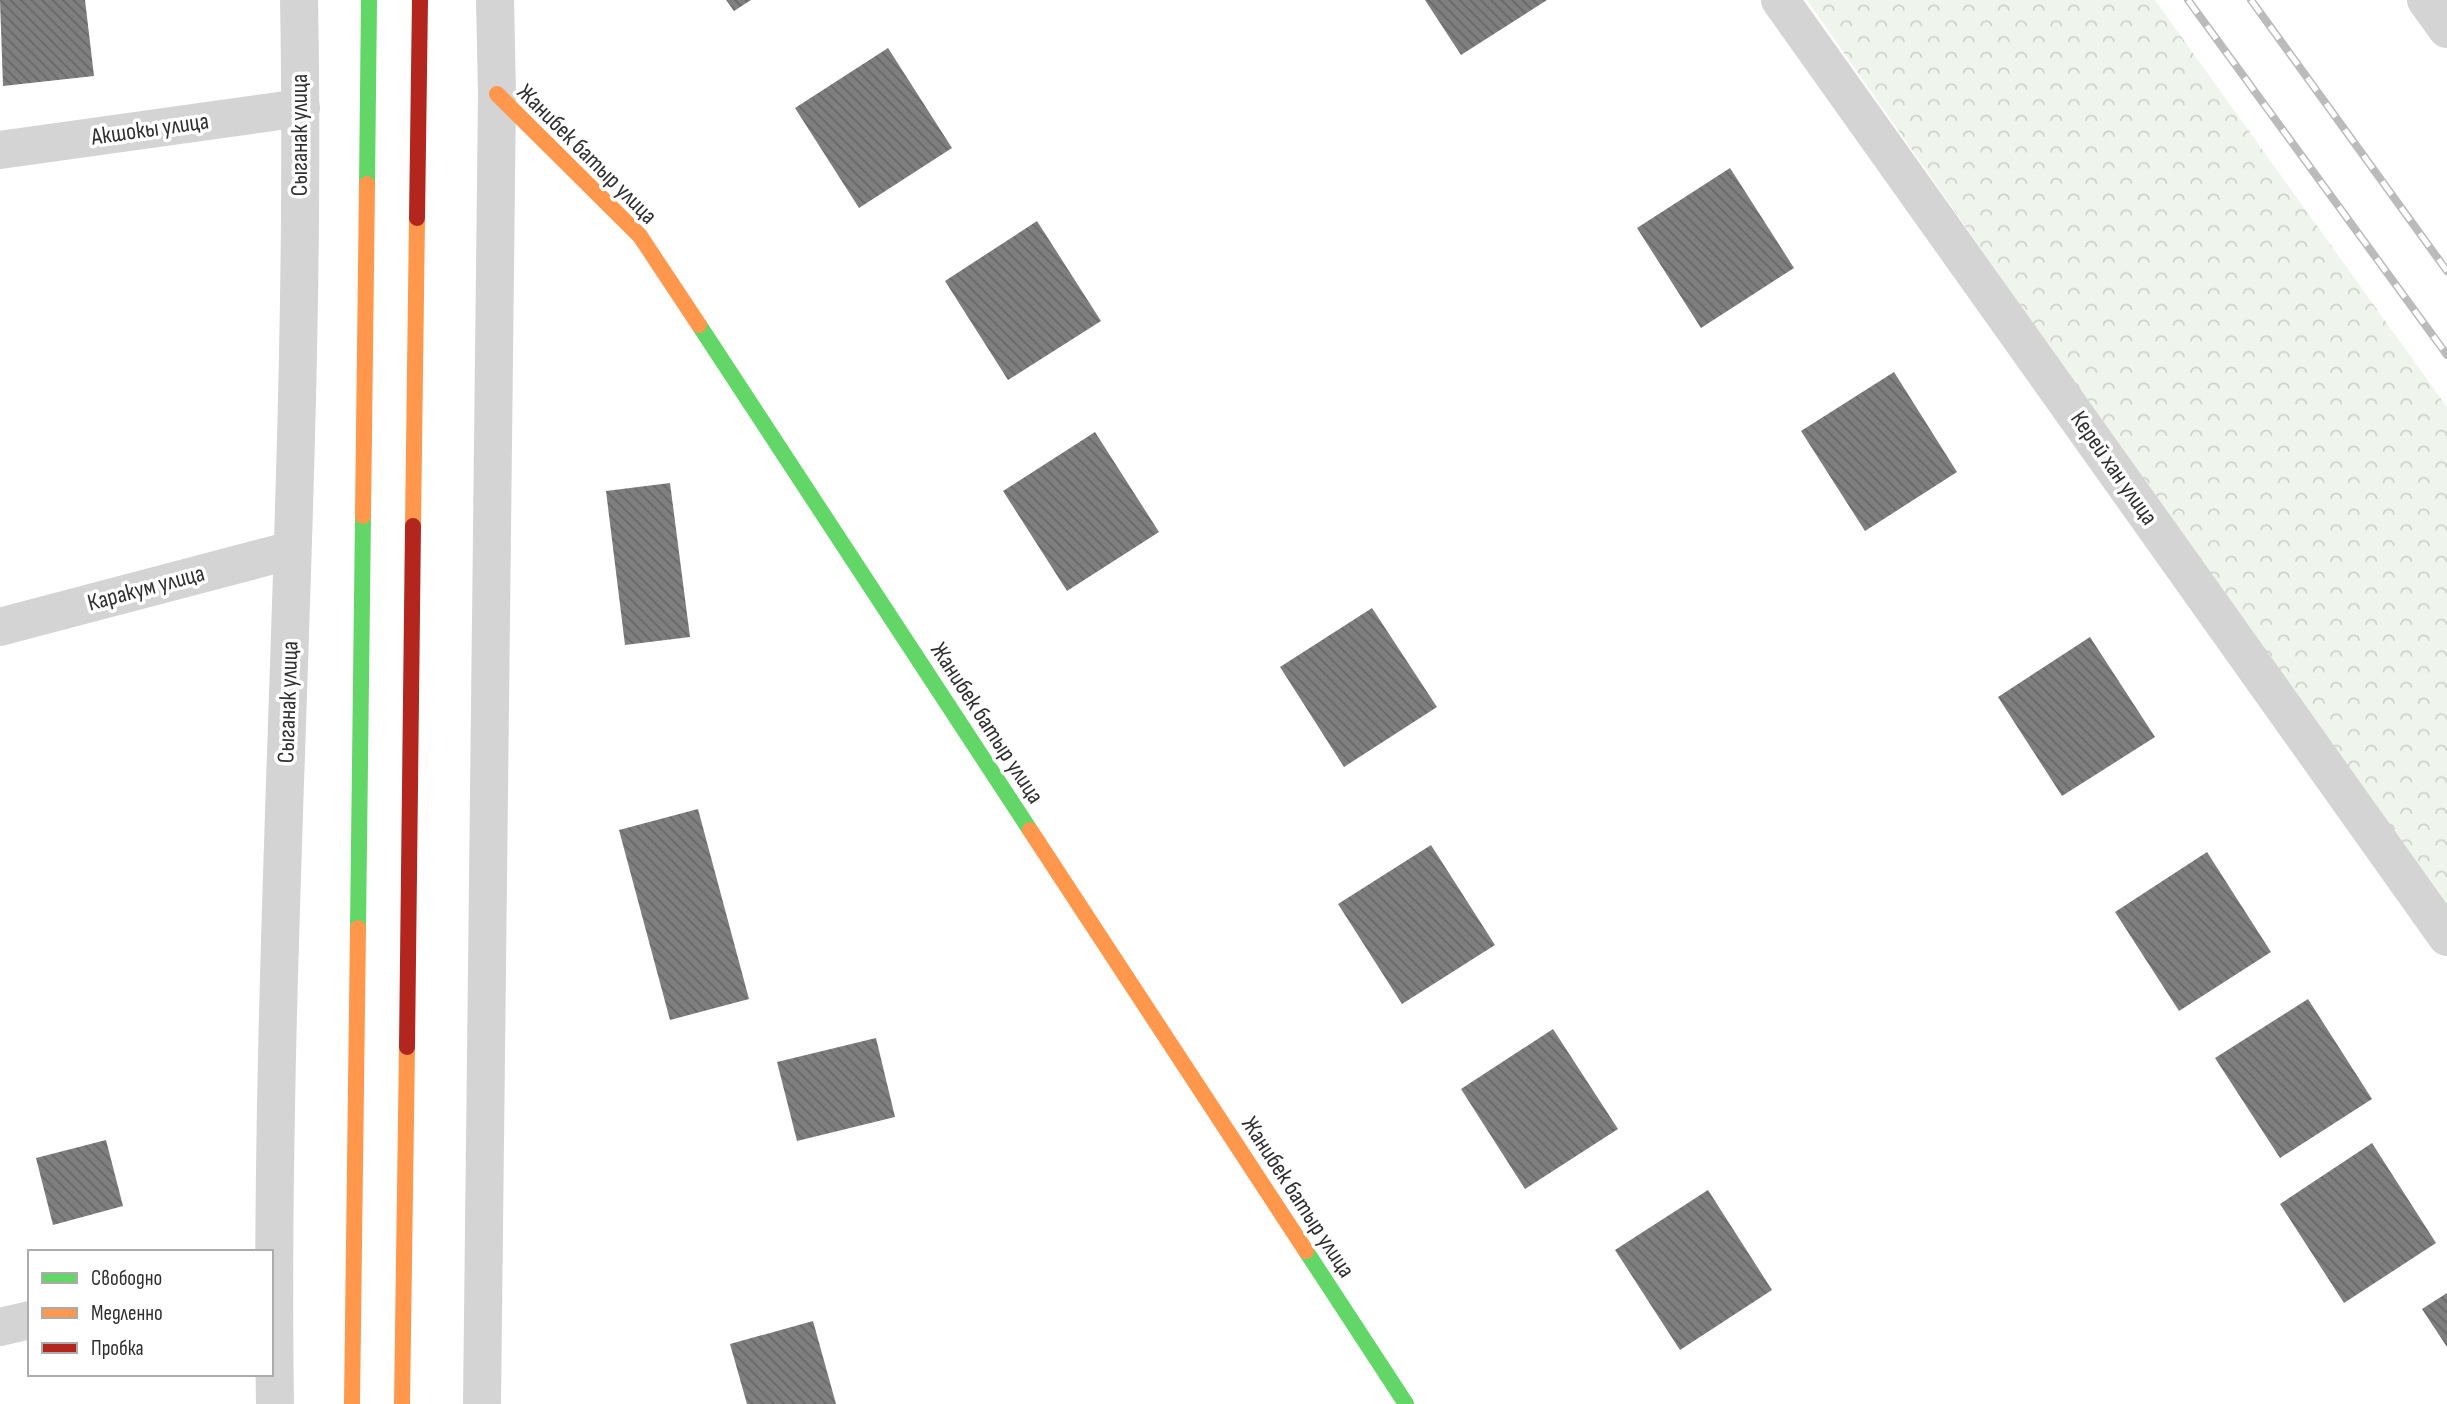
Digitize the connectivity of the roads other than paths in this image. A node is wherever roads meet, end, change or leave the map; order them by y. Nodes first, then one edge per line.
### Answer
1 (299, 0) edge
2 (369, 0) edge
3 (420, 0) edge
4 (495, 0) edge
5 (1780, 0) edge
6 (2426, 0) edge
7 (2447, 29) edge
8 (497, 94) junction
9 (301, 108) junction
10 (0, 150) edge
11 (292, 550) junction
12 (0, 627) edge
13 (2447, 937) edge
14 (272, 1250) edge
15 (273, 1306) edge
16 (28, 1320) edge
17 (0, 1327) edge
18 (275, 1404) edge
19 (352, 1404) edge
20 (402, 1404) edge
21 (482, 1404) edge
22 (1406, 1404) edge

1 - 9 street, Сыганак улица
2 - 19 main road
3 - 20 main road
4 - 8 street
5 - 13 street, Керей хан улица
6 - 7 street
8 - 21 street
8 - 22 main road, Жанибек батыр улица
9 - 10 street, Акшокы улица
9 - 11 street, Сыганак улица
11 - 12 street, Каракум улица
11 - 14 street, Сыганак улица
15 - 18 street, Сыганак улица
16 - 17 street

